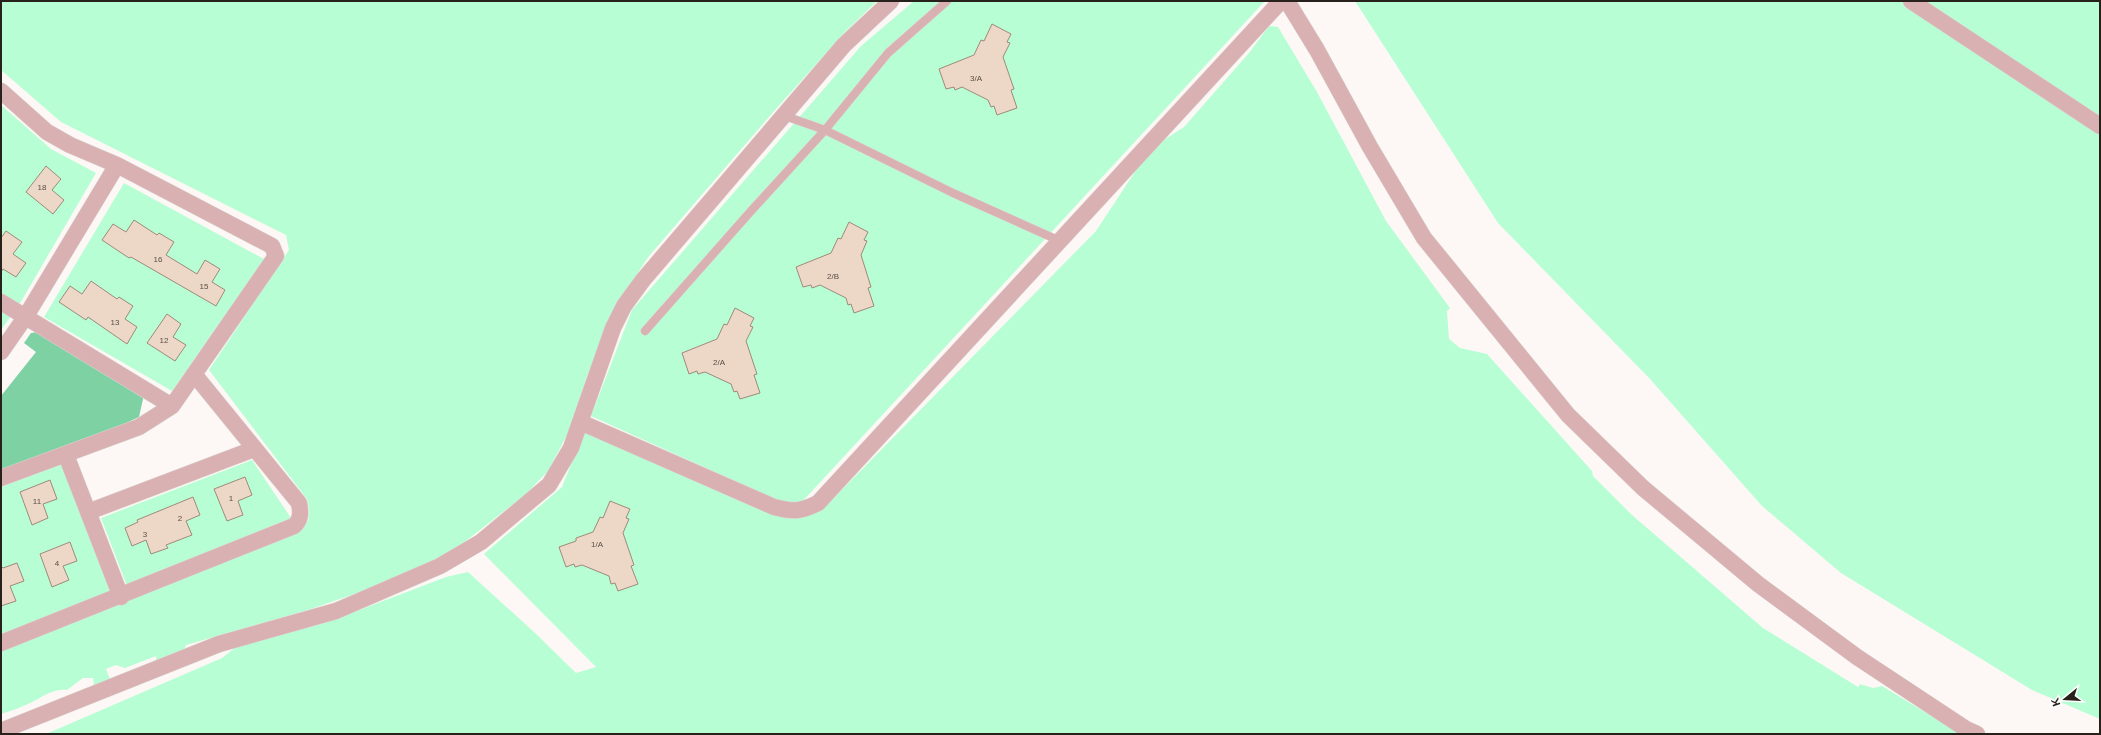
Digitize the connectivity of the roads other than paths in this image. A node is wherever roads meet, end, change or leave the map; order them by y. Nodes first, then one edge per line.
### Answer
1 (891, 1) edge
2 (947, 1) edge
3 (1281, 1) edge
4 (1287, 1) edge
5 (1911, 1) edge
6 (1, 91) edge
7 (785, 116) junction
8 (2100, 126) edge
9 (825, 130) junction
10 (117, 165) junction
11 (1060, 241) junction
12 (1, 302) edge
13 (26, 316) junction
14 (644, 332) dead end
15 (1, 352) edge
16 (194, 374) junction
17 (172, 406) junction
18 (580, 422) junction
19 (254, 449) junction
20 (66, 455) junction
21 (1, 478) edge
22 (88, 512) junction
23 (120, 597) junction
24 (1, 642) edge
25 (1, 731) edge
26 (1977, 734) edge

1 - 7 street
2 - 9 lane
3 - 11 street
4 - 26 street
5 - 8 street
6 - 10 street
7 - 9 lane
7 - 18 street
9 - 11 lane
9 - 14 lane
10 - 13 street
10 - 16 street
11 - 18 street
12 - 13 street
13 - 15 street
13 - 17 street
16 - 17 street
16 - 19 street
17 - 20 street
18 - 25 street
19 - 22 street
19 - 23 street
20 - 21 street
20 - 22 street
22 - 23 street
23 - 24 street

